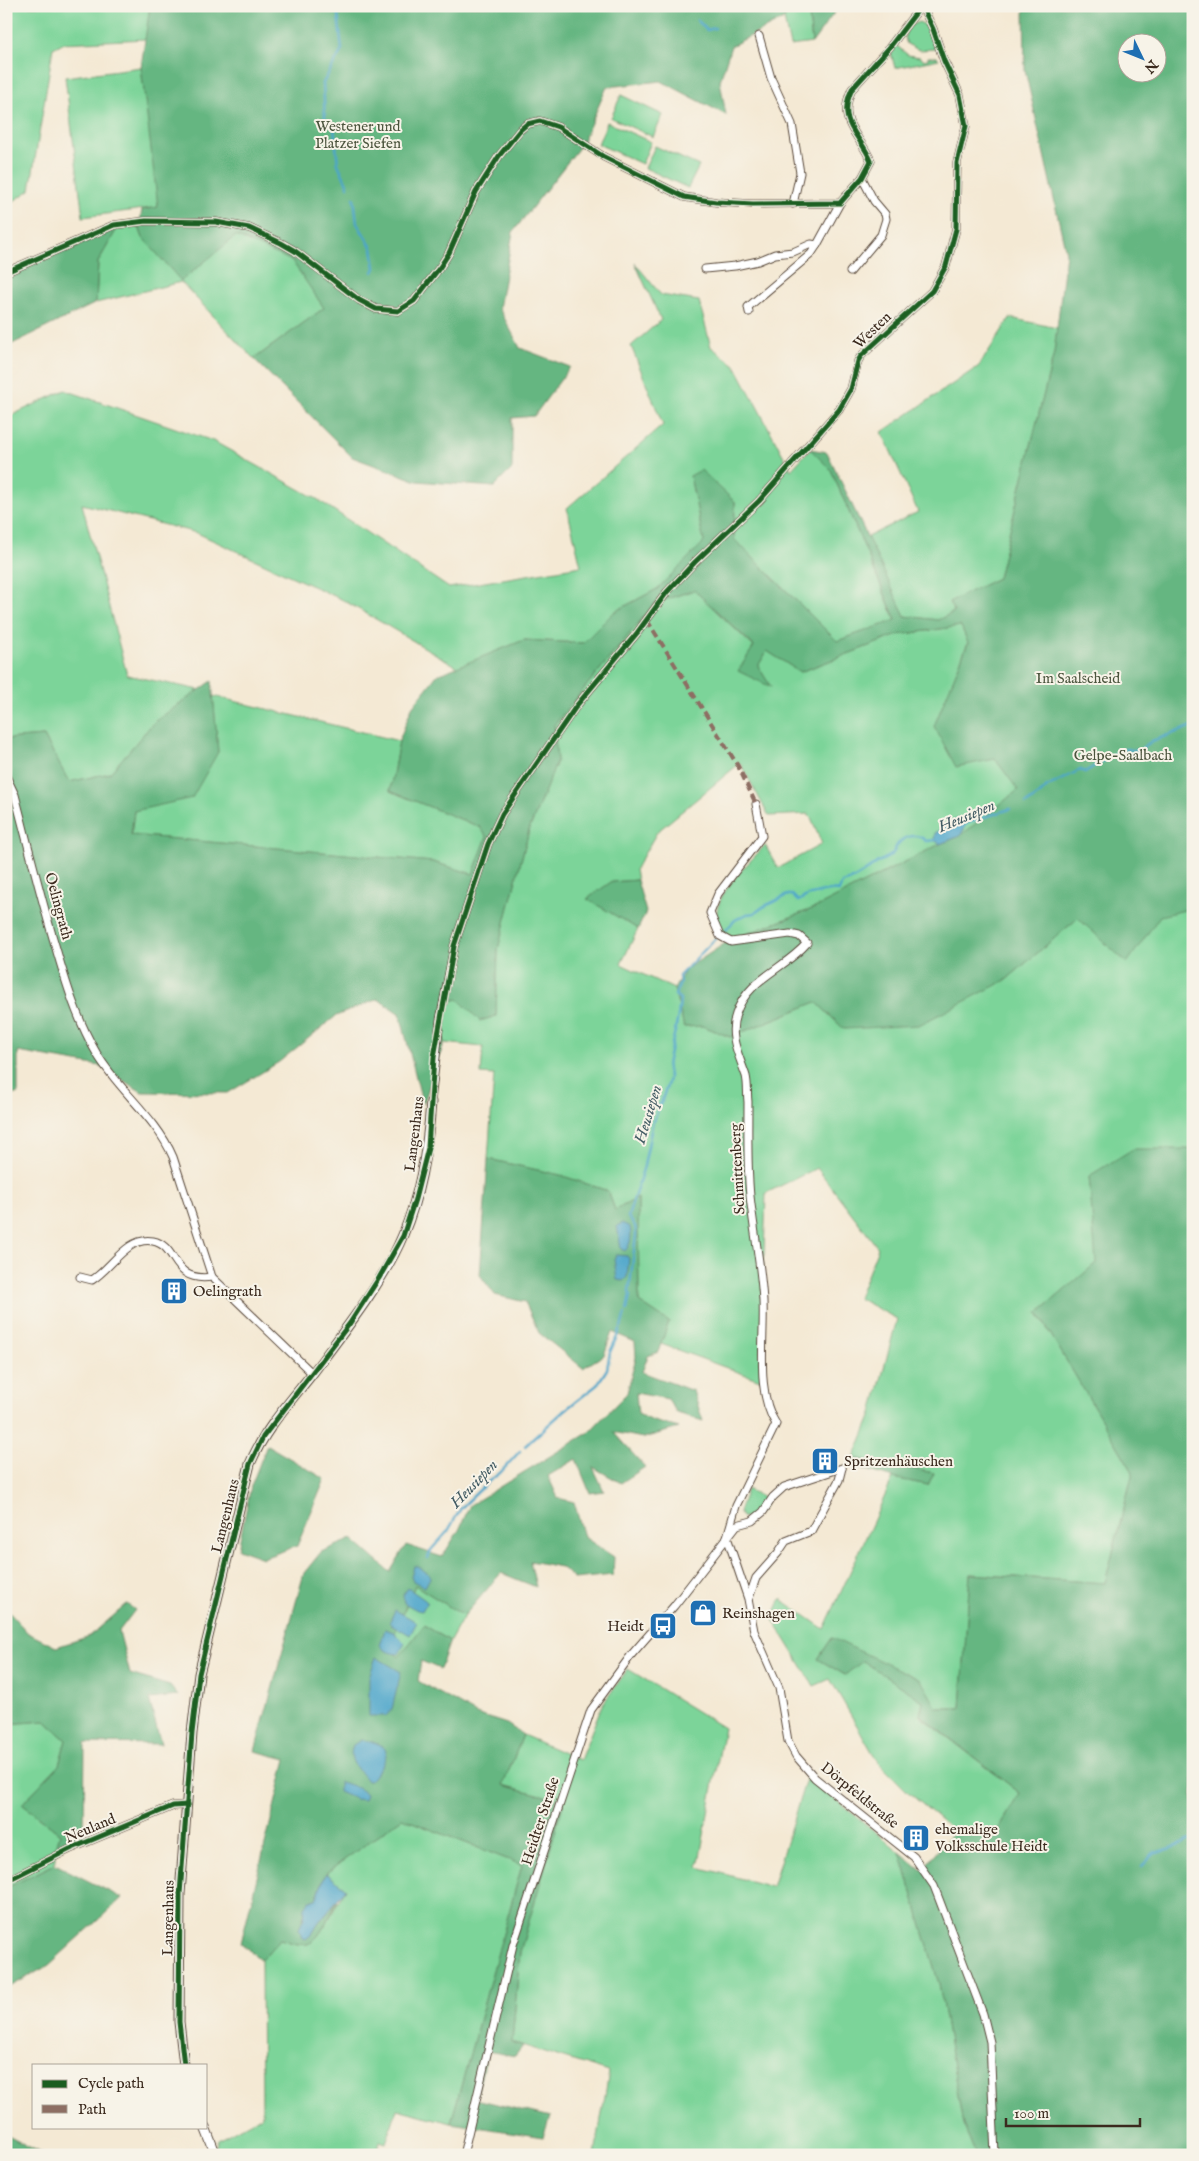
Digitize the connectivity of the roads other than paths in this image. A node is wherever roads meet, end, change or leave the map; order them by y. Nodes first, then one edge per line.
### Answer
1 (921, 6) edge
2 (759, 36) dead end
3 (862, 178) junction
4 (840, 203) junction
5 (793, 204) junction
6 (817, 245) junction
7 (705, 270) dead end
8 (6, 272) edge
9 (850, 272) dead end
10 (749, 312) dead end
11 (6, 776) edge
12 (756, 804) dead end
13 (440, 1020) joint
14 (431, 1102) joint
15 (80, 1277) dead end
16 (212, 1277) junction
17 (312, 1373) junction
18 (727, 1537) junction
19 (748, 1600) junction
20 (187, 1805) junction
21 (6, 1881) edge
22 (184, 2064) edge
23 (206, 2130) edge
24 (216, 2155) edge
25 (463, 2155) edge
26 (995, 2155) edge

1 - 3 street, Westen
1 - 13 street, Westen
2 - 5 street
3 - 4 street, Westen
3 - 9 street
4 - 5 street
4 - 6 street, Westen
5 - 8 street
6 - 7 street
6 - 10 street, Westen
11 - 16 street, Oelingrath
12 - 18 street, Schmittenberg
13 - 14 street, Langenhaus
14 - 17 street, Langenhaus
15 - 16 street
16 - 17 street, Oelingrath
17 - 20 street, Langenhaus
18 - 19 street, Dörpfeldstraße
18 - 19 street
18 - 25 street, Heidter Straße
19 - 26 street, Dörpfeldstraße
20 - 21 street, Neuland
20 - 22 street, Langenhaus
23 - 24 street

